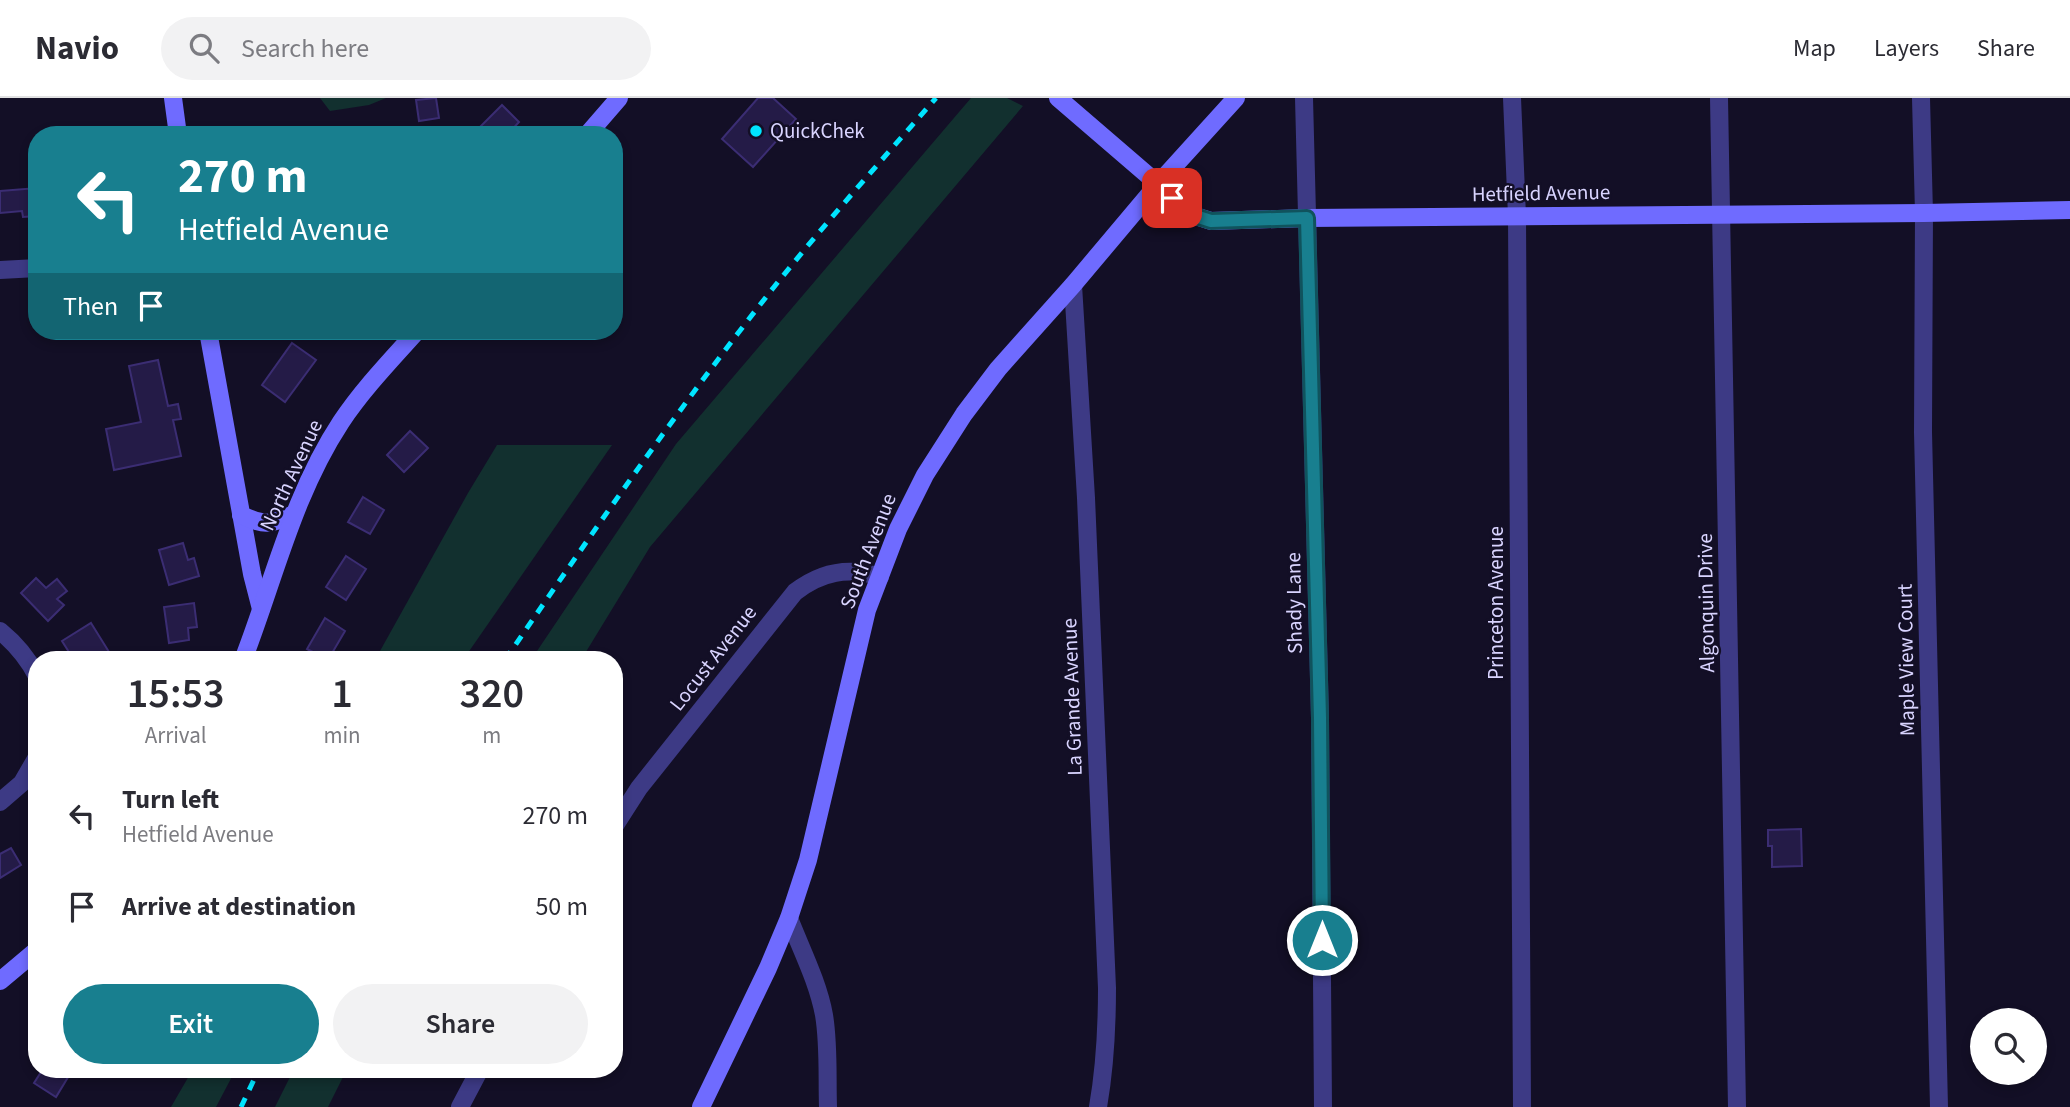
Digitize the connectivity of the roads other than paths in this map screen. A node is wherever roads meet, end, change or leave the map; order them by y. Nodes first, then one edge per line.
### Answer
1 (173, 98) edge
2 (619, 98) edge
3 (1058, 98) edge
4 (1236, 98) edge
5 (1304, 98) edge
6 (1512, 98) edge
7 (1719, 98) edge
8 (1921, 98) edge
9 (177, 126) edge
10 (595, 126) edge
11 (1158, 184) junction
12 (2070, 210) edge
13 (1924, 213) junction
14 (1722, 214) junction
15 (1517, 216) junction
16 (1307, 218) junction
17 (28, 268) edge
18 (0, 270) edge
19 (1073, 285) junction
20 (210, 340) edge
21 (409, 340) edge
22 (294, 514) junction
23 (240, 515) junction
24 (880, 577) junction
25 (261, 609) junction
26 (0, 631) edge
27 (246, 651) edge
28 (28, 659) edge
29 (28, 773) edge
30 (0, 802) edge
31 (623, 813) edge
32 (789, 918) junction
33 (28, 958) edge
34 (0, 981) edge
35 (475, 1078) edge
36 (460, 1107) edge
37 (701, 1107) edge
38 (828, 1107) edge
39 (1098, 1107) edge
40 (1323, 1107) edge
41 (1522, 1107) edge
42 (1737, 1107) edge
43 (1939, 1107) edge

1 - 9 main road
2 - 10 main road
3 - 11 main road, Hetfield Avenue
4 - 11 main road, South Avenue
5 - 16 street, Shady Lane
6 - 15 street, Princeton Avenue
7 - 14 street, Algonquin Drive
8 - 13 street, Maple View Court
11 - 16 main road, Hetfield Avenue
11 - 19 main road, South Avenue
12 - 13 main road, Hetfield Avenue
13 - 14 main road, Hetfield Avenue
13 - 43 street, Maple View Court
14 - 15 main road, Hetfield Avenue
14 - 42 street, Algonquin Drive
15 - 16 main road, Hetfield Avenue
15 - 41 street, Princeton Avenue
16 - 40 street, Shady Lane
17 - 18 street
19 - 24 main road, South Avenue
19 - 39 street, La Grande Avenue
20 - 23 main road
21 - 22 main road, North Avenue
22 - 23 main road
22 - 25 main road, North Avenue
23 - 25 main road
24 - 31 street, Locust Avenue
24 - 32 main road, South Avenue
25 - 27 main road, North Avenue
26 - 28 street
29 - 30 street
32 - 37 main road, South Avenue
32 - 38 street
33 - 34 main road
35 - 36 street

